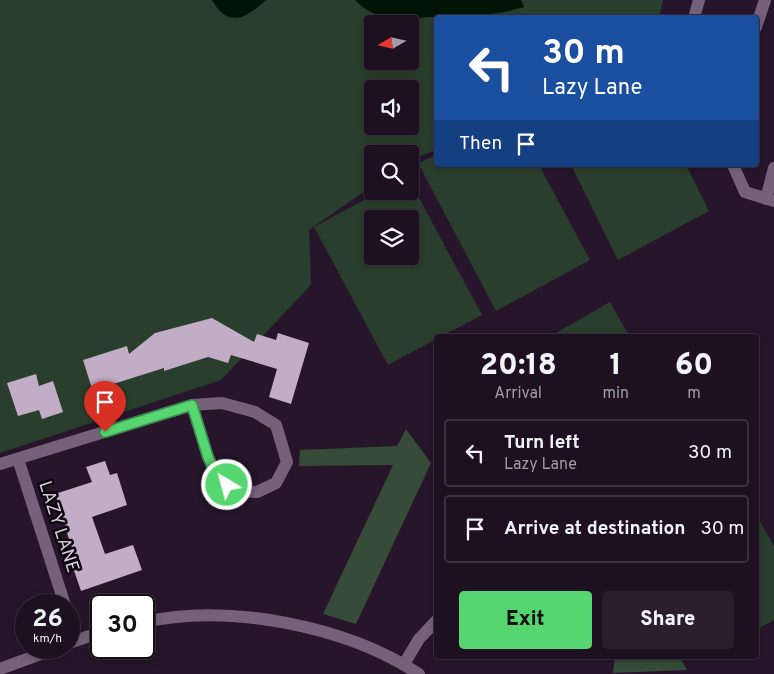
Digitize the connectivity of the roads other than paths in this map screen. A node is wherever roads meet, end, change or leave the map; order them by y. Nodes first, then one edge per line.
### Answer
1 (699, 0) edge
2 (765, 0) edge
3 (695, 15) edge
4 (759, 18) edge
5 (734, 167) edge
6 (774, 168) edge
7 (770, 200) edge
8 (192, 405) junction
9 (18, 459) junction
10 (0, 464) edge
11 (61, 594) edge
12 (155, 620) edge
13 (434, 623) edge
14 (27, 659) edge
15 (404, 664) junction
16 (0, 669) edge
17 (419, 674) edge

1 - 3 street
2 - 4 street
5 - 7 street
6 - 7 street
8 - 8 street
8 - 9 street
9 - 10 street
9 - 11 street, LAZY LANE
12 - 15 street
13 - 15 street
14 - 16 street
15 - 17 street

